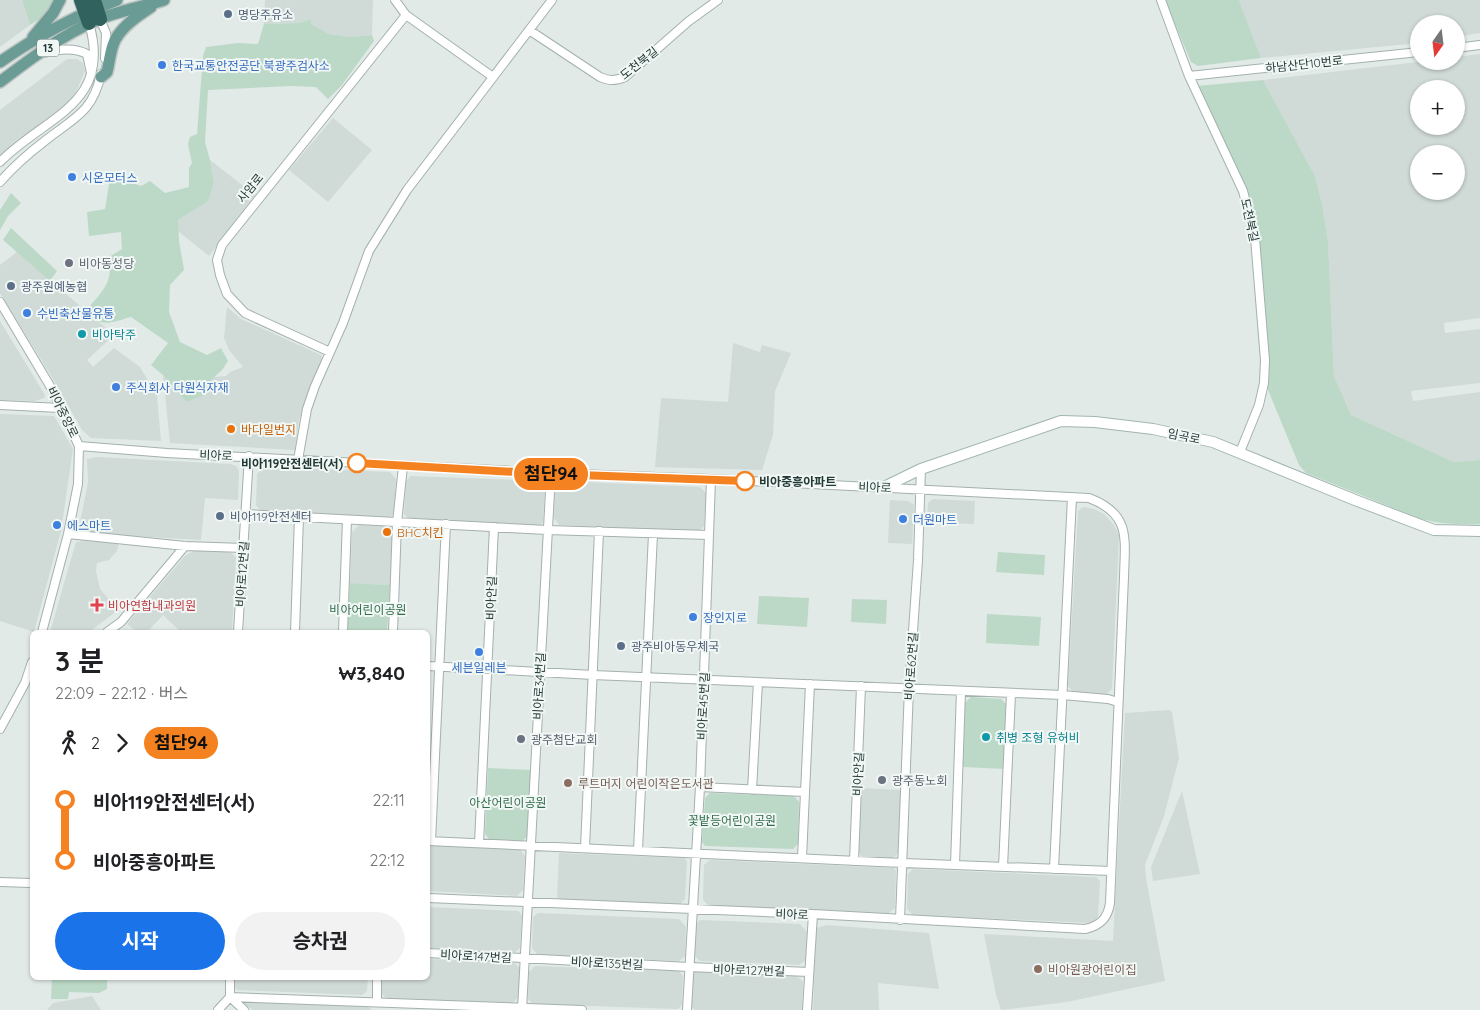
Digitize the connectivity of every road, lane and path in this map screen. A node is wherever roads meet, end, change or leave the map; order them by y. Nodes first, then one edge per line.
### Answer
1 (60, 0) edge
2 (118, 0) edge
3 (163, 0) edge
4 (394, 0) edge
5 (552, 0) edge
6 (718, 0) edge
7 (1161, 0) edge
8 (91, 10) edge
9 (406, 15) junction
10 (529, 30) junction
11 (28, 42) junction
12 (1480, 45) edge
13 (1465, 47) edge
14 (1410, 53) edge
15 (33, 57) junction
16 (0, 62) edge
17 (96, 76) junction
18 (1189, 76) junction
19 (493, 78) junction
20 (0, 82) edge
21 (0, 162) edge
22 (0, 182) edge
23 (0, 302) edge
24 (330, 352) junction
25 (0, 405) edge
26 (60, 408) junction
27 (79, 446) junction
28 (1240, 452) junction
29 (249, 456) junction
30 (298, 460) junction
31 (402, 466) junction
32 (921, 469) junction
33 (551, 474) junction
34 (711, 478) junction
35 (884, 488) junction
36 (920, 489) junction
37 (1072, 497) junction
38 (246, 514) junction
39 (299, 517) junction
40 (347, 520) junction
41 (398, 523) junction
42 (446, 524) junction
43 (494, 527) junction
44 (547, 530) junction
45 (599, 531) junction
46 (1480, 531) edge
47 (68, 534) junction
48 (653, 534) junction
49 (709, 535) junction
50 (185, 546) junction
51 (244, 548) junction
52 (43, 630) edge
53 (109, 630) edge
54 (238, 630) edge
55 (295, 630) edge
56 (343, 630) edge
57 (393, 630) edge
58 (430, 666) edge
59 (440, 666) junction
60 (30, 668) edge
61 (488, 669) junction
62 (539, 672) junction
63 (593, 675) junction
64 (645, 677) junction
65 (705, 679) junction
66 (758, 682) junction
67 (810, 684) junction
68 (862, 686) junction
69 (909, 688) junction
70 (961, 691) junction
71 (1011, 694) junction
72 (1062, 695) junction
73 (1118, 702) junction
74 (0, 730) edge
75 (700, 787) junction
76 (752, 790) junction
77 (805, 792) junction
78 (430, 825) edge
79 (430, 841) edge
80 (480, 843) junction
81 (531, 846) junction
82 (585, 848) junction
83 (638, 850) junction
84 (694, 853) junction
85 (802, 858) junction
86 (854, 861) junction
87 (902, 863) junction
88 (955, 865) junction
89 (1003, 867) junction
90 (1054, 869) junction
91 (1111, 871) junction
92 (0, 882) edge
93 (30, 883) edge
94 (430, 898) edge
95 (528, 902) junction
96 (692, 910) junction
97 (813, 914) junction
98 (900, 920) junction
99 (430, 953) edge
100 (524, 958) junction
101 (689, 967) junction
102 (809, 972) junction
103 (230, 980) edge
104 (378, 980) edge
105 (230, 997) junction
106 (377, 1002) junction
107 (522, 1009) edge
108 (218, 1010) edge
109 (244, 1010) edge
110 (582, 1010) edge
111 (687, 1010) edge
112 (807, 1010) edge

1 - 11 main road
2 - 8 main road, 13
3 - 8 main road, 13
3 - 17 main road
4 - 9 street
5 - 10 street
6 - 10 street, 도천북길
7 - 18 street, 도천북길
8 - 11 main road, 13
8 - 15 main road, 13
8 - 17 street
8 - 17 street
9 - 19 street
9 - 24 street, 사암로
10 - 19 street
11 - 16 main road, 13
12 - 13 street
14 - 18 street, 하남산단10번로
15 - 17 street
15 - 20 main road, 13
17 - 21 street
17 - 22 street
18 - 28 street, 도천북길
19 - 24 street
23 - 26 street, 비아중앙로
24 - 30 street
25 - 26 street
26 - 27 street, 비아중앙로
27 - 29 street, 비아로
27 - 47 street, 비아중앙로
28 - 32 main road, 임곡로
28 - 46 main road, 임곡로
29 - 30 street, 비아로
29 - 38 street, 비아로12번길
30 - 31 street, 비아로
31 - 33 street, 비아로
31 - 41 street
32 - 35 main road, 임곡로
32 - 36 street, 비아로62번길
33 - 34 street, 비아로
33 - 44 street, 비아로34번길
34 - 35 street, 비아로
34 - 49 street, 비아로45번길
35 - 36 street, 비아로
36 - 37 street, 비아로
36 - 69 street, 비아로62번길
37 - 72 street
37 - 73 street, 비아로
38 - 39 street
38 - 51 street, 비아로12번길
39 - 40 street
39 - 55 street
40 - 41 street
40 - 56 street
41 - 42 street
41 - 57 street
42 - 43 street
42 - 59 street
43 - 44 street
43 - 61 street, 비아안길
44 - 45 street
44 - 62 street, 비아로34번길
45 - 48 street
45 - 63 street
47 - 50 street
47 - 52 street, 비아중앙로
48 - 49 street
48 - 64 street
49 - 65 street, 비아로45번길
50 - 51 street
50 - 53 street
51 - 54 street, 비아로12번길
58 - 59 street
59 - 61 street
59 - 78 street
60 - 74 street
61 - 62 street
61 - 80 street, 비아안길
62 - 63 street
62 - 81 street, 비아로34번길
63 - 64 street
63 - 82 street
64 - 65 street
64 - 83 street
65 - 66 street
65 - 75 street, 비아로45번길
66 - 67 street
66 - 76 street
67 - 68 street
67 - 77 street
68 - 69 street
68 - 86 street, 비아안길
69 - 70 street
69 - 87 street, 비아로62번길
70 - 71 street
70 - 88 street
71 - 72 street
71 - 89 street
72 - 73 street
72 - 90 street
73 - 91 street, 비아로
75 - 76 street
75 - 84 street, 비아로45번길
76 - 77 street
77 - 85 street
79 - 80 street
80 - 81 street
81 - 82 street
81 - 95 street, 비아로34번길
82 - 83 street
83 - 84 street
84 - 85 street
84 - 96 street, 비아로45번길
85 - 86 street
86 - 87 street
87 - 88 street
87 - 98 street, 비아로62번길
88 - 89 street
89 - 90 street
90 - 91 street
91 - 98 street, 비아로
92 - 93 street
94 - 95 street, 비아로
95 - 96 street, 비아로
95 - 100 street, 비아로147번길
96 - 97 street, 비아로
96 - 101 street
97 - 98 street, 비아로
97 - 102 street
99 - 100 street, 비아로147번길
100 - 101 street, 비아로135번길
100 - 107 street, 비아로147번길
101 - 102 street, 비아로127번길
101 - 111 street
102 - 112 street
103 - 105 street
104 - 106 street
105 - 106 street
105 - 108 street
105 - 109 street
106 - 107 street
107 - 110 street

